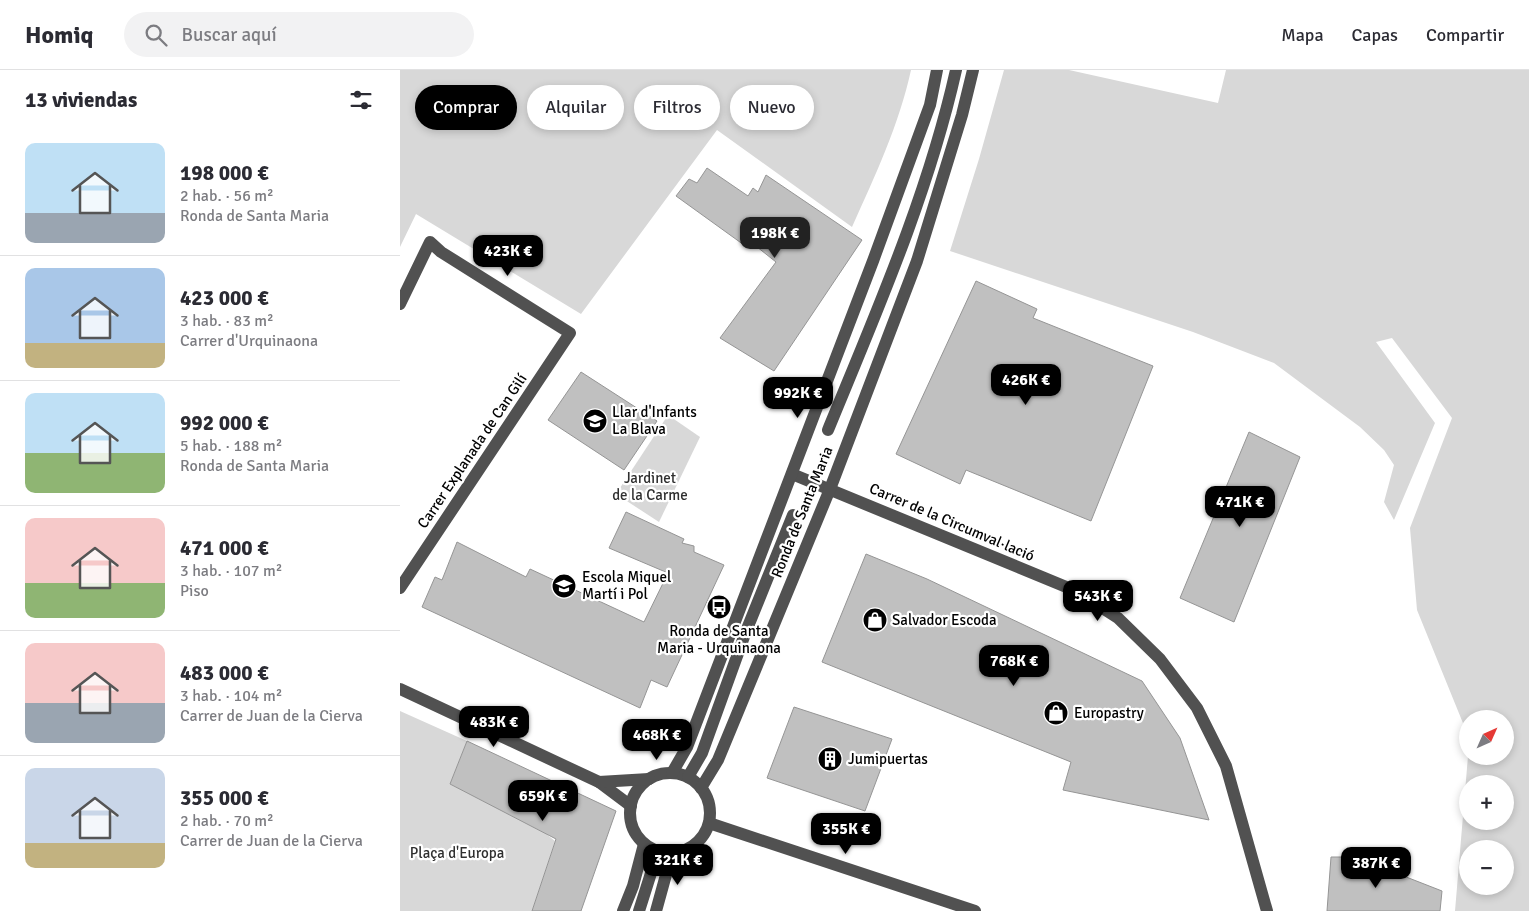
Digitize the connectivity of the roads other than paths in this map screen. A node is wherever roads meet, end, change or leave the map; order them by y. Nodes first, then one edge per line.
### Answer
1 (937, 70) edge
2 (956, 70) edge
3 (972, 70) edge
4 (400, 304) edge
5 (828, 430) dead end
6 (792, 474) junction
7 (830, 488) junction
8 (793, 515) dead end
9 (400, 588) edge
10 (400, 689) edge
11 (672, 773) junction
12 (688, 778) junction
13 (649, 779) junction
14 (599, 782) junction
15 (701, 788) junction
16 (631, 806) junction
17 (709, 823) junction
18 (644, 844) junction
19 (658, 851) junction
20 (672, 853) junction
21 (624, 911) edge
22 (639, 911) edge
23 (656, 911) edge
24 (975, 911) edge
25 (1267, 911) edge

1 - 6 street, Ronda de Santa Maria
2 - 5 street, Ronda de Santa Maria
3 - 7 street, Ronda de Santa Maria
4 - 9 street, Carrer Explanada de Can Gilí
6 - 7 street, Carrer de la Circumval·lació
6 - 11 street, Ronda de Santa Maria
7 - 15 street, Ronda de Santa Maria
7 - 25 street, Carrer de la Circumval·lació
8 - 12 street, Ronda de Santa Maria
10 - 14 street
11 - 12 street
11 - 13 street
12 - 15 street
13 - 14 street
13 - 16 street
14 - 16 street
15 - 17 street
16 - 18 street
17 - 20 street
17 - 24 street
18 - 19 street
18 - 21 street
19 - 20 street
19 - 22 street
20 - 23 street

